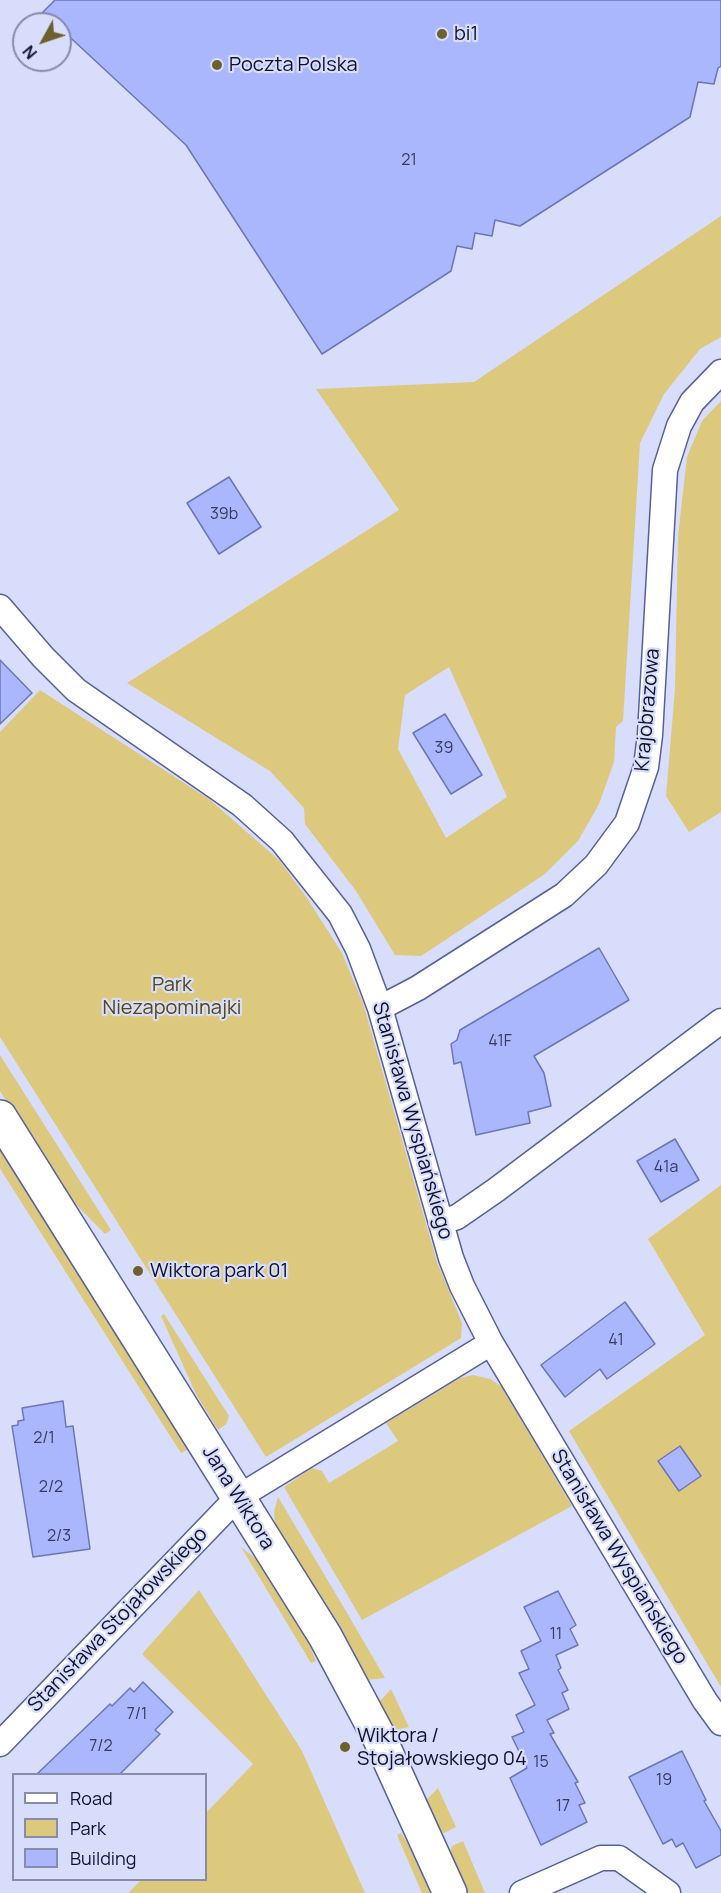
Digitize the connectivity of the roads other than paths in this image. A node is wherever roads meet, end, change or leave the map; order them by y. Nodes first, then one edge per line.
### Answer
1 (721, 372) edge
2 (0, 607) edge
3 (380, 1008) junction
4 (721, 1021) edge
5 (0, 1117) edge
6 (441, 1222) junction
7 (491, 1343) junction
8 (237, 1498) junction
9 (721, 1723) edge
10 (0, 1744) edge
11 (450, 1893) edge
12 (522, 1893) edge
13 (668, 1893) edge

1 - 3 street, Krajobrazowa
2 - 3 street, Stanisława Wyspiańskiego
3 - 6 street, Stanisława Wyspiańskiego
4 - 6 street
5 - 8 street, Jana Wiktora
6 - 7 street, Stanisława Wyspiańskiego
7 - 8 street, Stanisława Stojałowskiego
7 - 9 street, Stanisława Wyspiańskiego
8 - 10 street, Stanisława Stojałowskiego
8 - 11 street, Jana Wiktora
12 - 13 street

